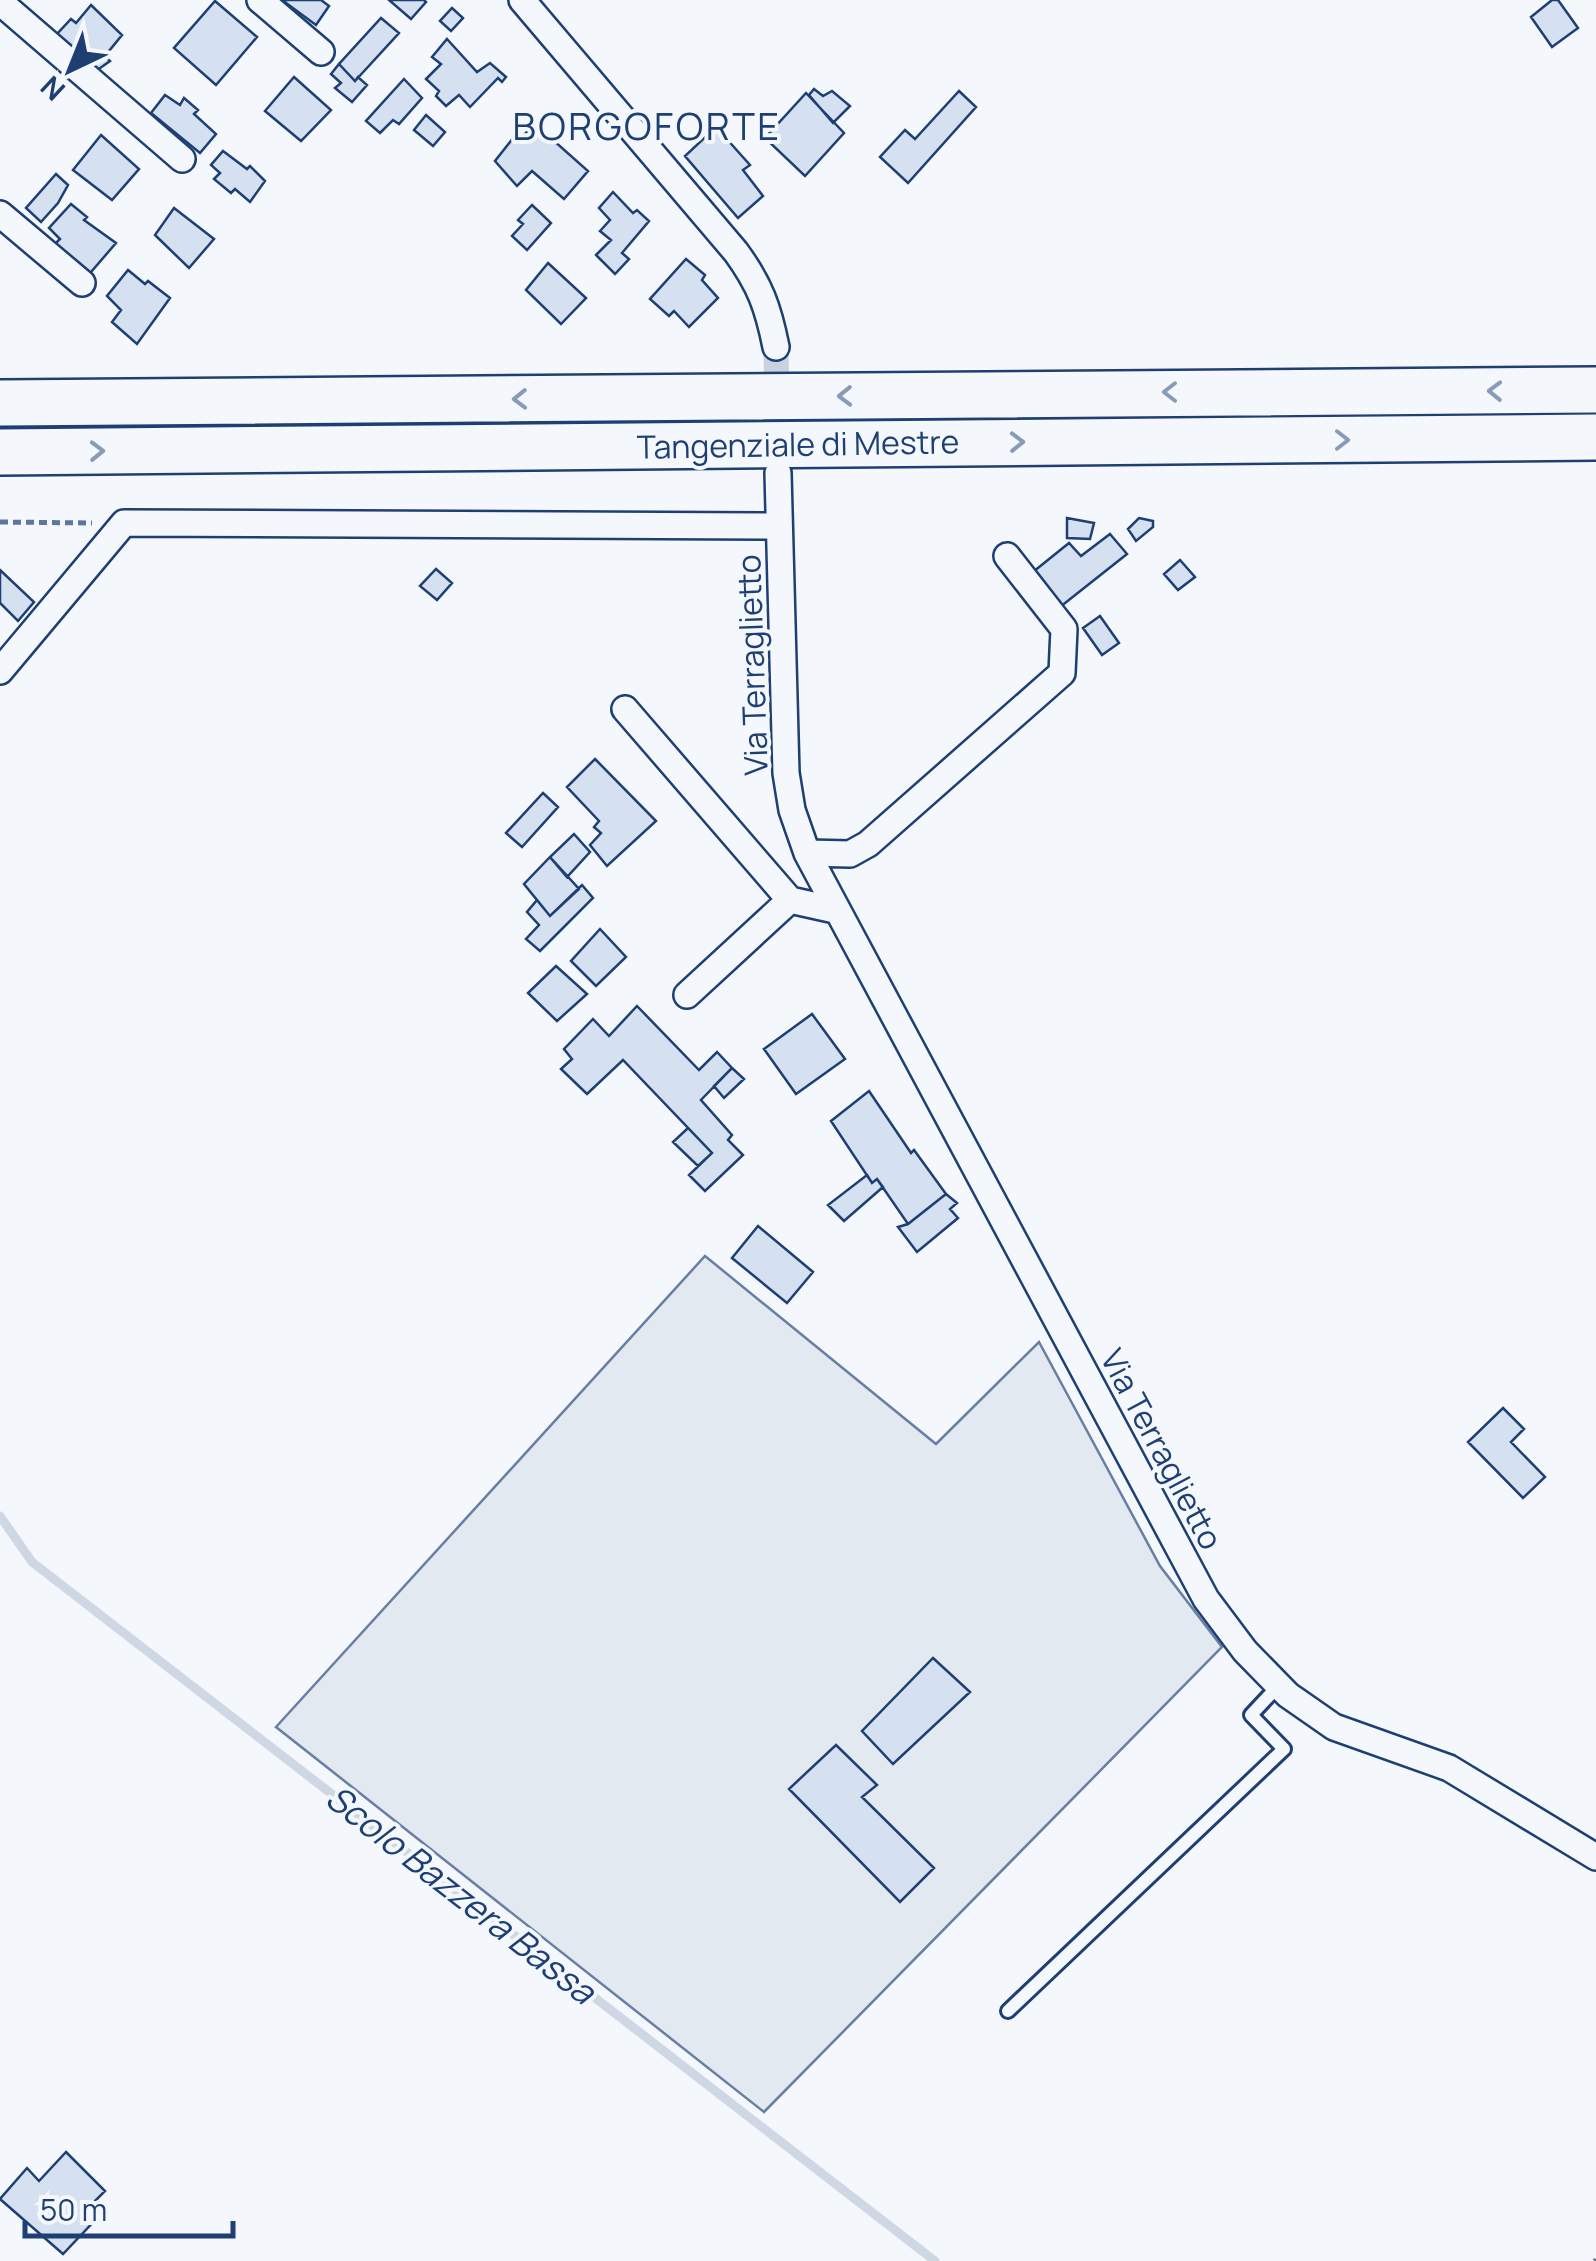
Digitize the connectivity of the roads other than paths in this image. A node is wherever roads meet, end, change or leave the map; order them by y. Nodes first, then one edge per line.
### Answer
1 (260, 0) edge
2 (522, 0) edge
3 (0, 2) edge
4 (321, 52) dead end
5 (182, 159) dead end
6 (0, 214) edge
7 (82, 283) dead end
8 (776, 347) tunnel mouth
9 (1594, 390) edge
10 (0, 403) edge
11 (1596, 437) edge
12 (0, 452) edge
13 (778, 473) dead end
14 (779, 526) junction
15 (1007, 556) dead end
16 (0, 671) edge
17 (625, 708) dead end
18 (807, 853) junction
19 (790, 900) junction
20 (835, 910) junction
21 (687, 995) dead end
22 (1279, 1685) junction
23 (1596, 1857) edge
24 (1008, 2011) dead end

1 - 4 street
2 - 8 street
3 - 5 street
6 - 7 street
9 -> 10 highway, Tangenziale di Mestre
12 -> 11 highway, Tangenziale di Mestre
13 - 14 street, Via Terraglietto
14 - 16 street
14 - 18 street, Via Terraglietto
15 - 18 street
17 - 19 street, Via Terraglietto
18 - 20 street, Via Terraglietto
19 - 20 street
19 - 21 street
20 - 22 street, Via Terraglietto
22 - 23 street, Via Terraglietto
22 - 24 lane

